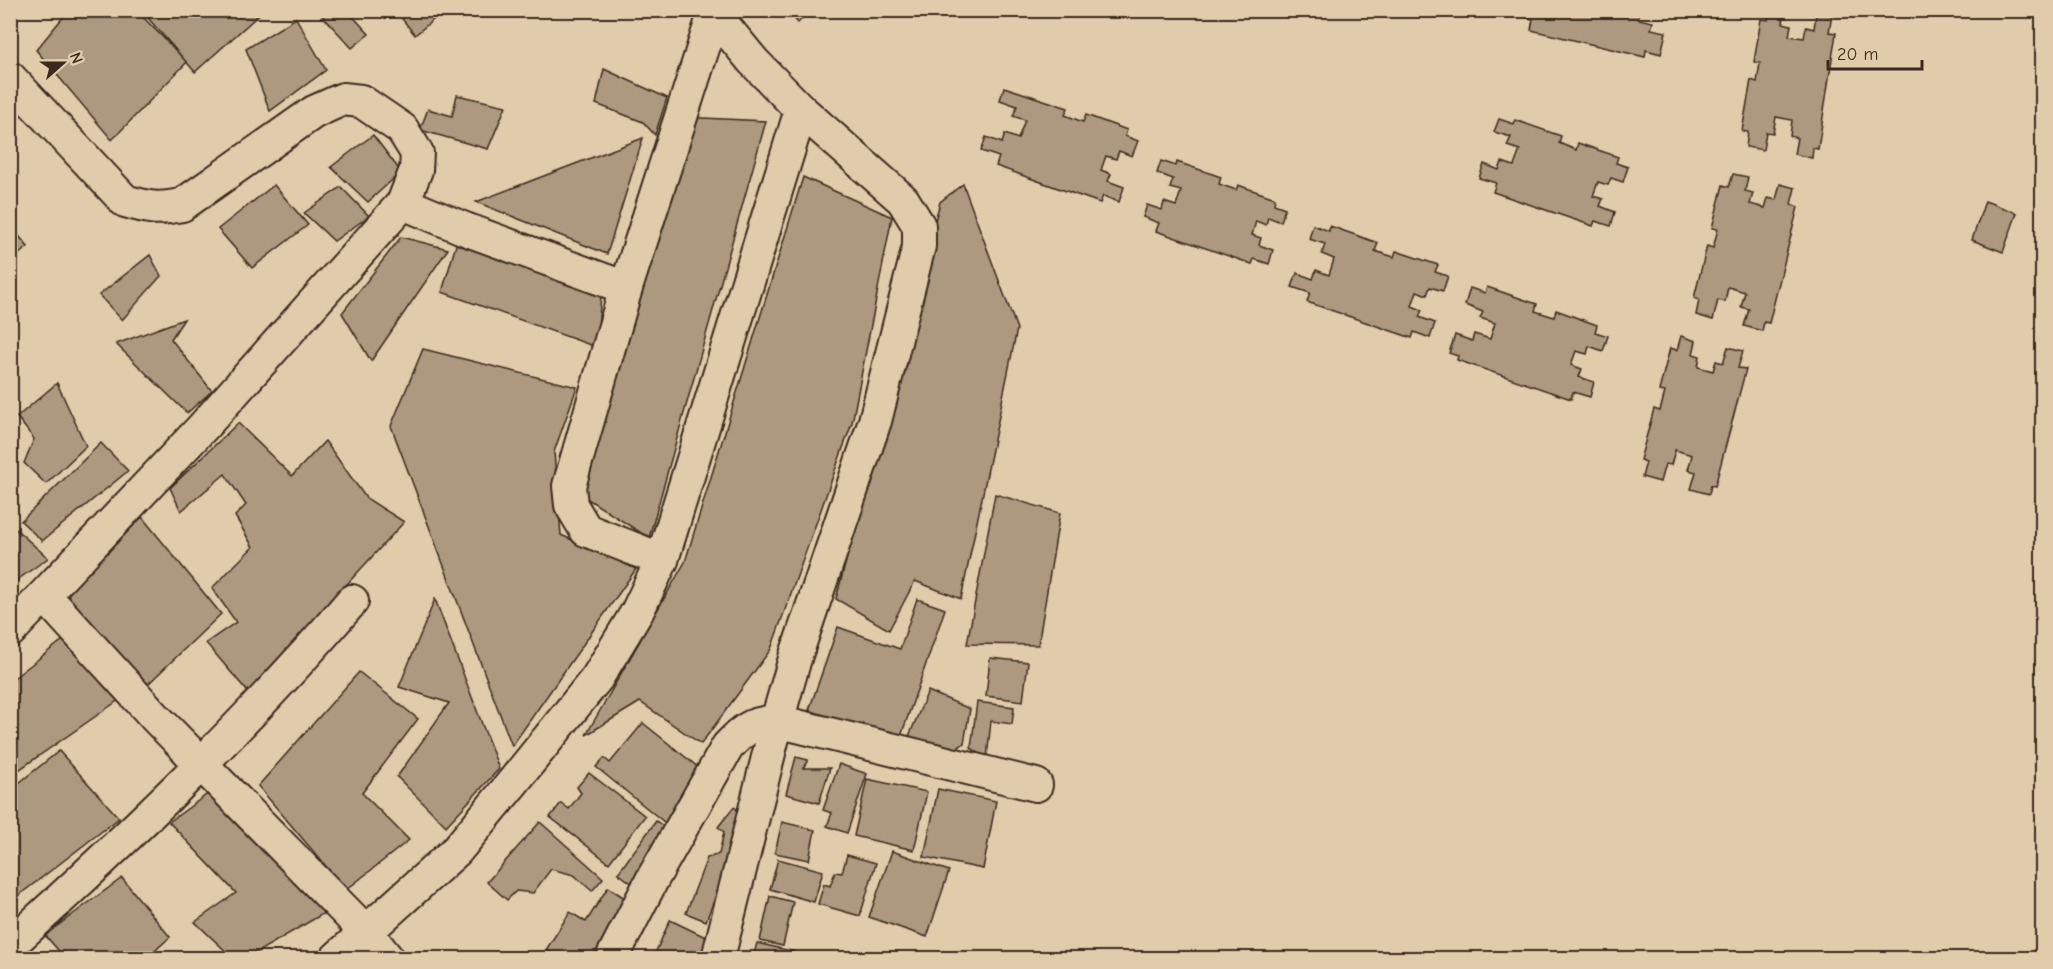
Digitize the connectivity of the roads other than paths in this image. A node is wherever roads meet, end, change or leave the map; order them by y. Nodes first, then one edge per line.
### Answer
1 (712, 12) edge
2 (10, 78) edge
3 (801, 110) junction
4 (403, 203) junction
5 (626, 288) junction
6 (662, 560) junction
7 (45, 596) junction
8 (352, 602) dead end
9 (10, 631) edge
10 (777, 721) junction
11 (201, 763) junction
12 (1036, 785) dead end
13 (367, 933) junction
14 (10, 946) edge
15 (21, 958) edge
16 (337, 958) edge
17 (387, 958) edge
18 (612, 958) edge
19 (718, 958) edge

1 - 3 street
1 - 5 street
2 - 4 street
3 - 6 street
3 - 10 street
4 - 5 street
4 - 7 street
5 - 6 street
6 - 13 street
7 - 9 street
7 - 11 street
8 - 11 street
10 - 12 street
10 - 18 street
10 - 19 street
11 - 13 street
11 - 14 street
13 - 16 street
13 - 17 street
14 - 15 street

